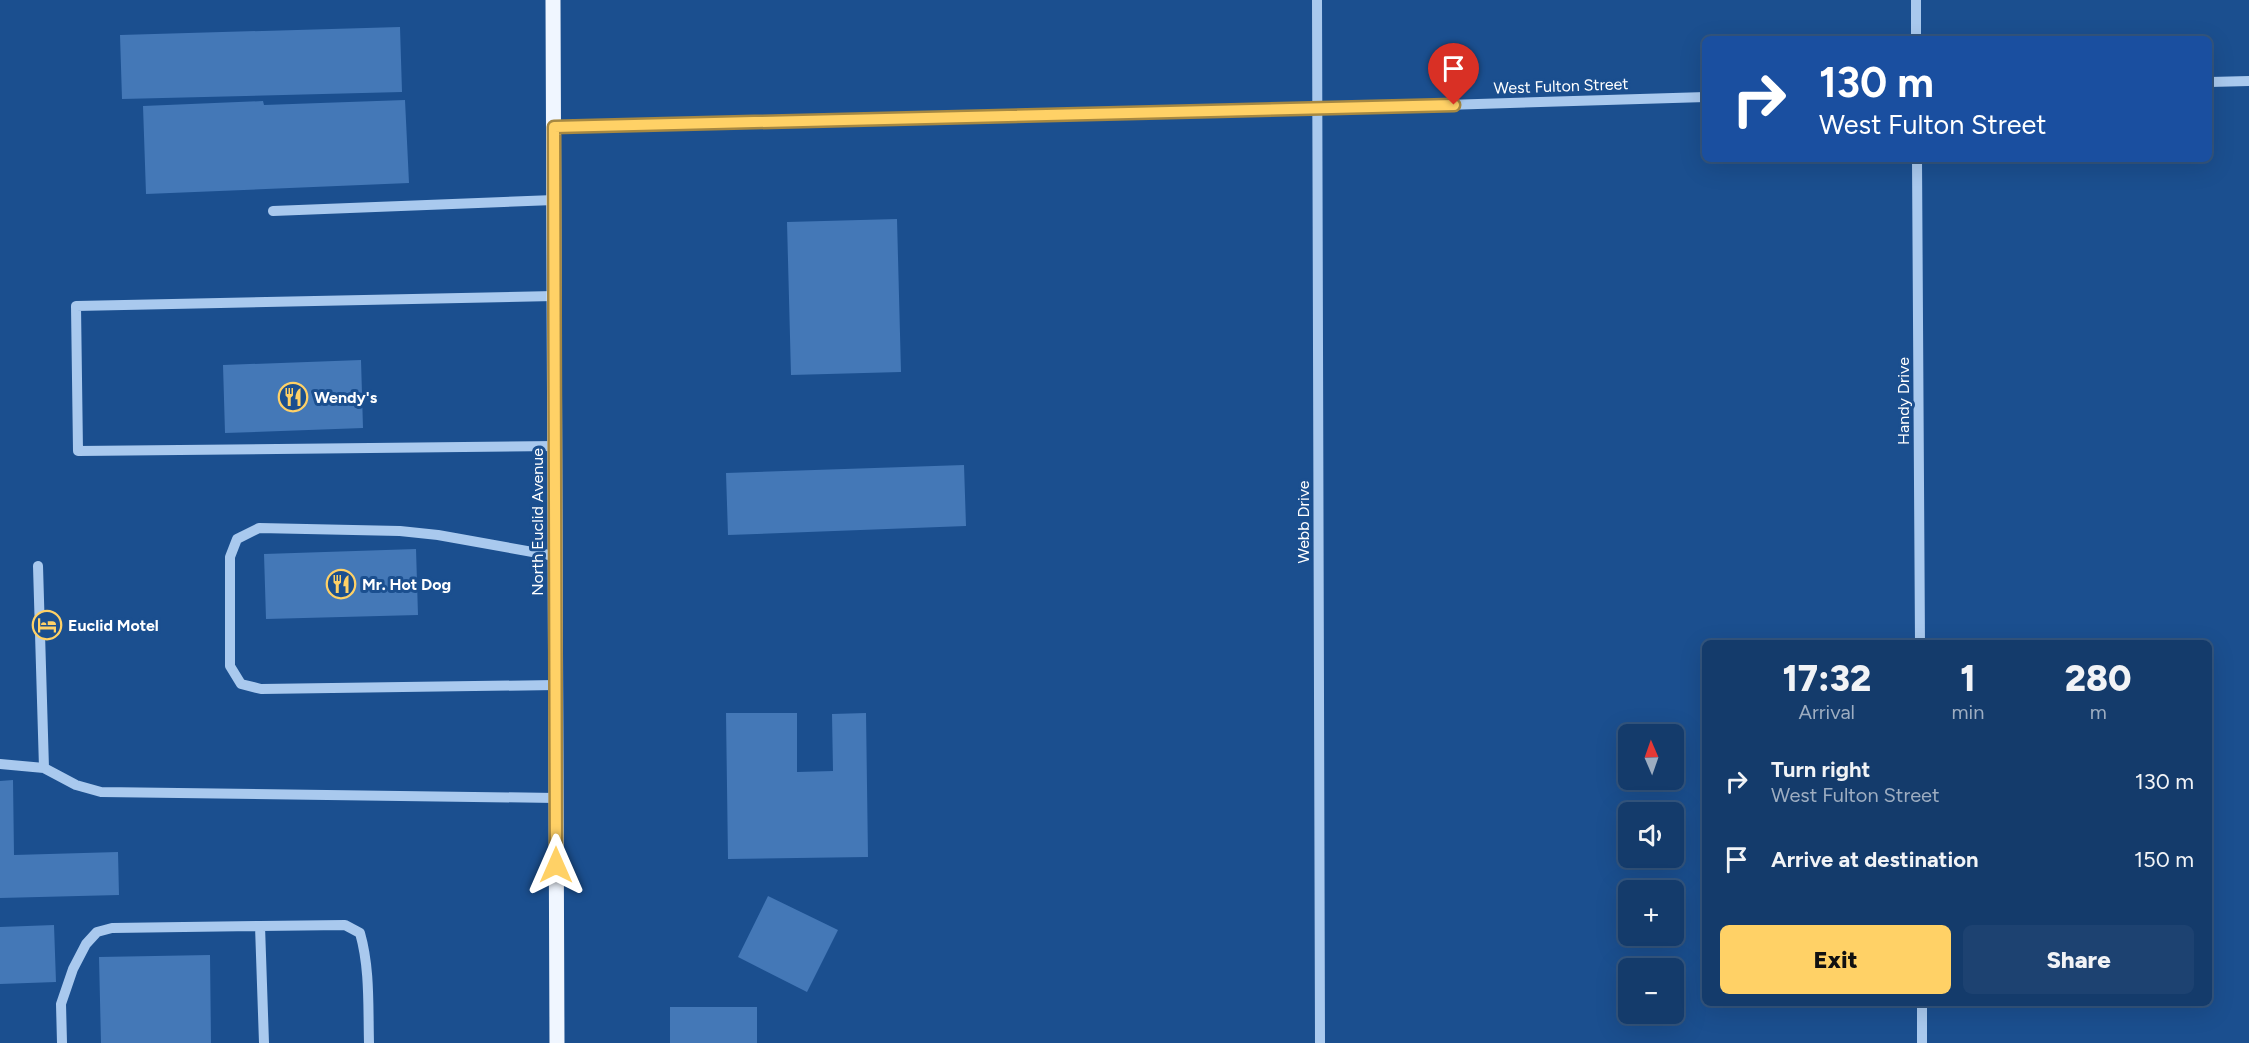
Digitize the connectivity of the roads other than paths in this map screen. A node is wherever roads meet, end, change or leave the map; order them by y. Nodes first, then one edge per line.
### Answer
1 (553, 0) edge
2 (1317, 0) edge
3 (1916, 0) edge
4 (1916, 36) edge
5 (2249, 81) edge
6 (2212, 82) edge
7 (1702, 97) edge
8 (1317, 109) junction
9 (554, 127) junction
10 (1917, 162) edge
11 (554, 200) junction
12 (273, 211) dead end
13 (554, 296) junction
14 (555, 446) junction
15 (555, 556) junction
16 (38, 566) dead end
17 (1920, 640) edge
18 (556, 685) junction
19 (0, 765) edge
20 (44, 768) junction
21 (556, 798) junction
22 (260, 926) junction
23 (1922, 1006) edge
24 (62, 1043) edge
25 (264, 1043) edge
26 (369, 1043) edge
27 (557, 1043) edge
28 (1320, 1043) edge
29 (1922, 1043) edge

1 - 9 main road, North Euclid Avenue
2 - 8 street, Webb Drive
3 - 4 street
5 - 6 street
7 - 8 street, West Fulton Street
8 - 9 street, West Fulton Street
8 - 28 street, Webb Drive
9 - 11 main road, North Euclid Avenue
10 - 17 street, Handy Drive
11 - 12 street
11 - 13 main road, North Euclid Avenue
13 - 14 main road, North Euclid Avenue
13 - 14 street
14 - 15 main road, North Euclid Avenue
15 - 18 main road, North Euclid Avenue
15 - 18 street
16 - 20 street
18 - 21 main road, North Euclid Avenue
19 - 20 street
20 - 21 street
21 - 27 main road, North Euclid Avenue
22 - 24 street
22 - 25 street
22 - 26 street
23 - 29 street

